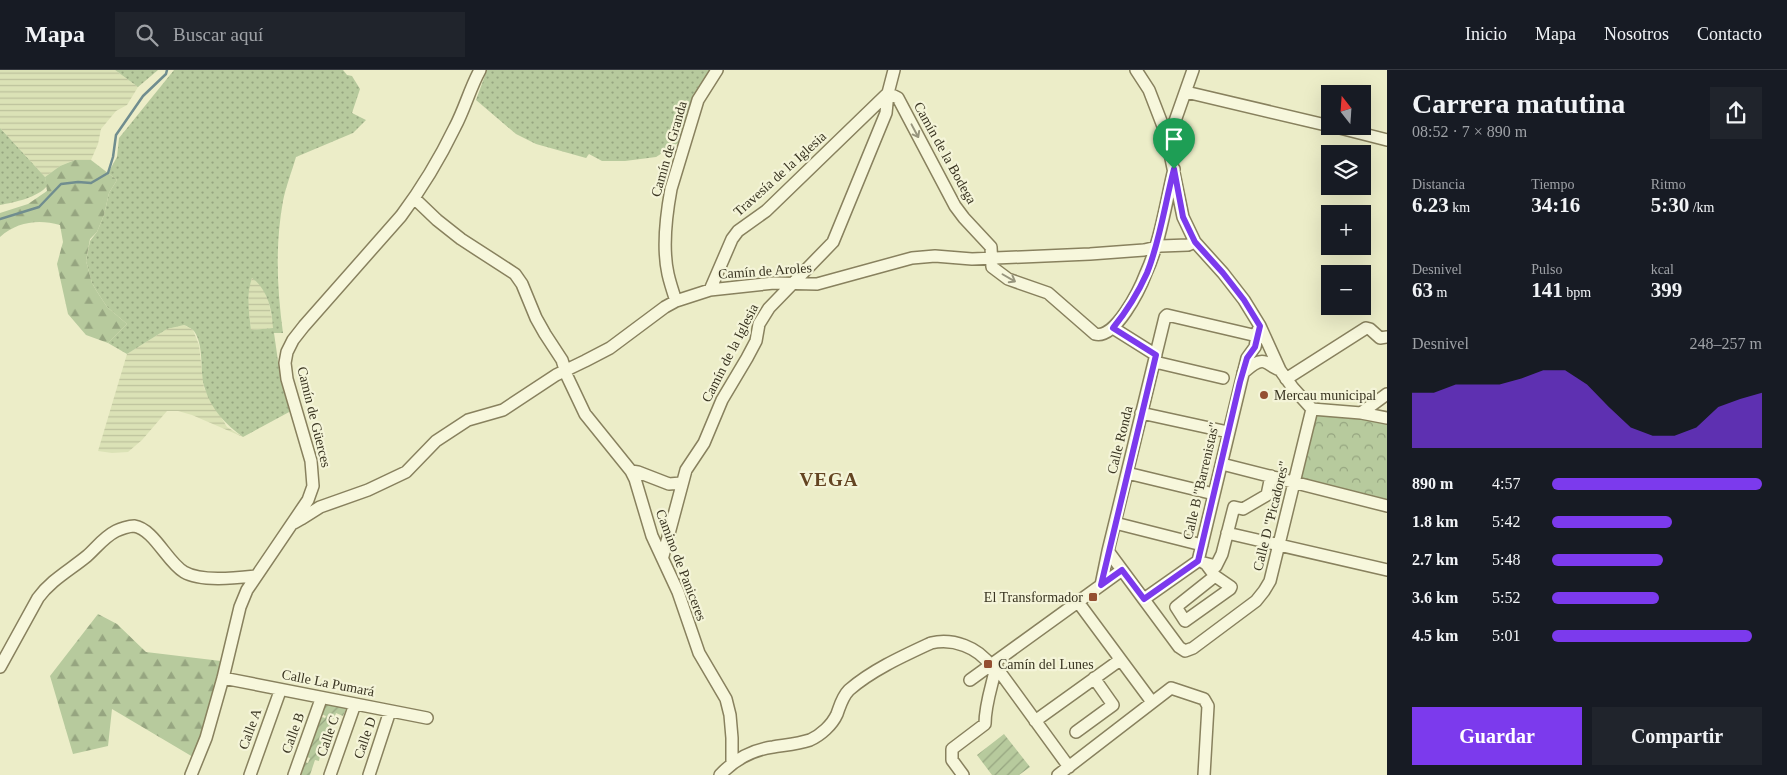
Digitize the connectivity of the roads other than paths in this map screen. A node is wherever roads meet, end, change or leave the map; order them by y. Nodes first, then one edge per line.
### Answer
1 (480, 70) edge
2 (717, 70) edge
3 (894, 70) edge
4 (1136, 70) edge
5 (1193, 70) edge
6 (1186, 92) junction
7 (888, 93) junction
8 (1321, 124) edge
9 (1166, 134) junction
10 (1367, 135) edge
11 (1387, 140) edge
12 (1174, 169) junction
13 (414, 198) junction
14 (1195, 242) junction
15 (1155, 246) junction
16 (992, 259) junction
17 (795, 283) junction
18 (710, 290) junction
19 (676, 300) junction
20 (1113, 328) junction
21 (1387, 338) edge
22 (1258, 347) junction
23 (1268, 347) junction
24 (1156, 359) junction
25 (565, 370) junction
26 (1283, 374) junction
27 (1223, 378) dead end
28 (1387, 394) edge
29 (1312, 409) junction
30 (1362, 412) junction
31 (1141, 413) junction
32 (1387, 418) edge
33 (1228, 432) junction
34 (1222, 464) junction
35 (631, 471) junction
36 (1127, 473) junction
37 (1272, 476) junction
38 (1295, 482) junction
39 (681, 483) junction
40 (313, 486) junction
41 (1214, 494) junction
42 (333, 501) junction
43 (1387, 506) edge
44 (294, 522) junction
45 (1115, 523) junction
46 (1227, 533) junction
47 (1279, 544) junction
48 (1202, 545) junction
49 (1108, 551) junction
50 (663, 556) junction
51 (1202, 563) junction
52 (1387, 568) edge
53 (1122, 570) junction
54 (255, 576) junction
55 (1215, 576) junction
56 (1101, 585) junction
57 (1144, 599) junction
58 (1078, 602) junction
59 (1120, 660) junction
60 (994, 665) junction
61 (0, 667) edge
62 (223, 678) junction
63 (1094, 678) junction
64 (970, 680) dead end
65 (279, 694) dead end
66 (320, 702) dead end
67 (1152, 702) junction
68 (354, 707) dead end
69 (390, 711) junction
70 (426, 718) dead end
71 (1035, 721) junction
72 (1076, 732) dead end
73 (732, 763) junction
74 (1069, 767) junction
75 (191, 775) edge
76 (250, 775) edge
77 (294, 775) edge
78 (330, 775) edge
79 (369, 775) edge
80 (720, 775) edge
81 (963, 775) edge
82 (1058, 775) edge
83 (1204, 775) edge

1 - 13 street, Camín de Güerces
2 - 19 street, Camín de Granda
3 - 7 street, Camín de la Iglesia
4 - 9 street
5 - 6 street
6 - 8 street
6 - 9 street
7 -> 16 street, Camín de la Bodega
7 - 17 street, Camín de la Iglesia
7 - 18 street, Travesía de la Iglesia
9 - 12 street
10 - 11 street
12 - 14 street
12 - 15 street
13 - 25 street, Camino de Paniceres
13 - 40 street, Camín de Güerces
14 - 15 street, Camín de Aroles
14 - 22 street
15 - 16 street, Camín de Aroles
15 - 20 street
16 - 17 street, Camín de Aroles
16 -> 20 street, Camín de la Bodega
17 - 18 street, Camín de Aroles
17 - 39 street, Camín de la Iglesia
18 - 19 street, Camín de Aroles
19 - 25 street, Camín de Aroles
20 - 24 street
21 - 26 street
22 - 23 street
22 - 23 street
22 - 24 street, Calle Ronda
22 - 26 street
22 - 33 street, Calle B "Barrenistas"
23 - 26 street
24 - 27 street
24 - 31 street, Calle Ronda
25 - 35 street, Camino de Paniceres
25 - 42 street, Camín de Aroles
26 - 29 street
28 - 30 street
29 - 30 street
29 - 38 street, Calle D "Picadores"
30 - 32 street
31 - 33 street
31 - 36 street, Calle Ronda
33 - 34 street, Calle B "Barrenistas"
34 - 37 street
34 - 41 street, Calle B "Barrenistas"
35 - 39 street
35 - 50 street, Camino de Paniceres
36 - 41 street
36 - 45 street, Calle Ronda
37 - 38 street
37 - 46 street
38 - 43 street
38 - 47 street, Calle D "Picadores"
39 - 50 street, Camín de la Iglesia
40 - 42 street
40 - 44 street, Camín de Güerces
41 - 48 street, Calle B "Barrenistas"
42 - 44 street, Camín de Aroles
44 - 54 street, Camín de Güerces
45 - 48 street
45 - 49 street, Calle Ronda
46 - 47 street
46 - 51 street
47 - 52 street
47 - 57 street, Calle D "Picadores"
48 - 51 street, Calle B "Barrenistas"
49 - 53 street
49 - 56 street, Calle Ronda
50 - 73 street, Camino de Paniceres
51 - 55 street
51 - 57 street, Calle B "Barrenistas"
53 - 56 street
53 - 57 street
54 - 61 street
54 - 62 street, Camín de Güerces
55 - 55 street
56 - 58 street
58 - 59 street
58 - 60 street
59 - 63 street
59 - 67 street
60 - 64 street
60 - 71 street
60 - 73 street
60 - 81 street
62 - 69 street, Calle La Pumará
62 - 75 street, Camín de Güerces
63 - 71 street
63 - 72 street
65 - 76 street, Calle A
66 - 77 street, Calle B
67 - 74 street
67 - 83 street
68 - 78 street, Calle C
69 - 70 street, Calle La Pumará
69 - 79 street, Calle D
71 - 74 street
73 - 80 street
74 - 82 street

